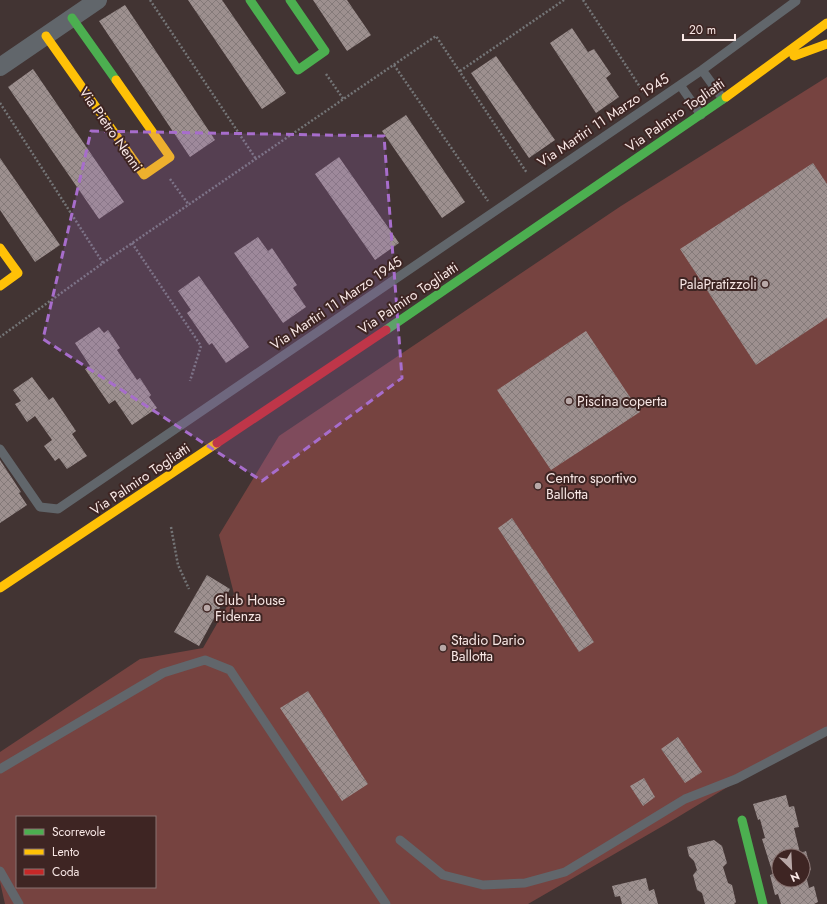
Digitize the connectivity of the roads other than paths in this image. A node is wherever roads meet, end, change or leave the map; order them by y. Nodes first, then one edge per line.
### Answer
1 (98, 0) edge
2 (250, 0) edge
3 (290, 0) edge
4 (796, 1) dead end
5 (72, 18) junction
6 (827, 23) edge
7 (46, 36) junction
8 (827, 44) edge
9 (0, 67) edge
10 (765, 68) junction
11 (702, 70) junction
12 (680, 84) junction
13 (723, 99) junction
14 (701, 115) junction
15 (0, 248) edge
16 (0, 286) edge
17 (0, 449) edge
18 (0, 588) edge
19 (827, 731) edge
20 (0, 769) edge
21 (742, 820) dead end
22 (400, 840) dead end
23 (0, 871) edge
24 (19, 904) edge
25 (386, 904) edge
26 (763, 904) edge

1 - 5 street
2 - 3 street
4 - 11 lane, Via Martiri 11 Marzo 1945
5 - 7 street
5 - 7 street, Via Pietro Nenni
6 - 10 street, Via Palmiro Togliatti
7 - 9 street
8 - 10 street
10 - 13 street, Via Palmiro Togliatti
11 - 12 lane, Via Martiri 11 Marzo 1945
11 - 13 lane
12 - 14 lane
12 - 17 lane, Via Martiri 11 Marzo 1945
13 - 14 street, Via Palmiro Togliatti
14 - 18 street, Via Palmiro Togliatti
15 - 16 street
19 - 22 lane
20 - 25 lane
21 - 26 street
23 - 24 lane

